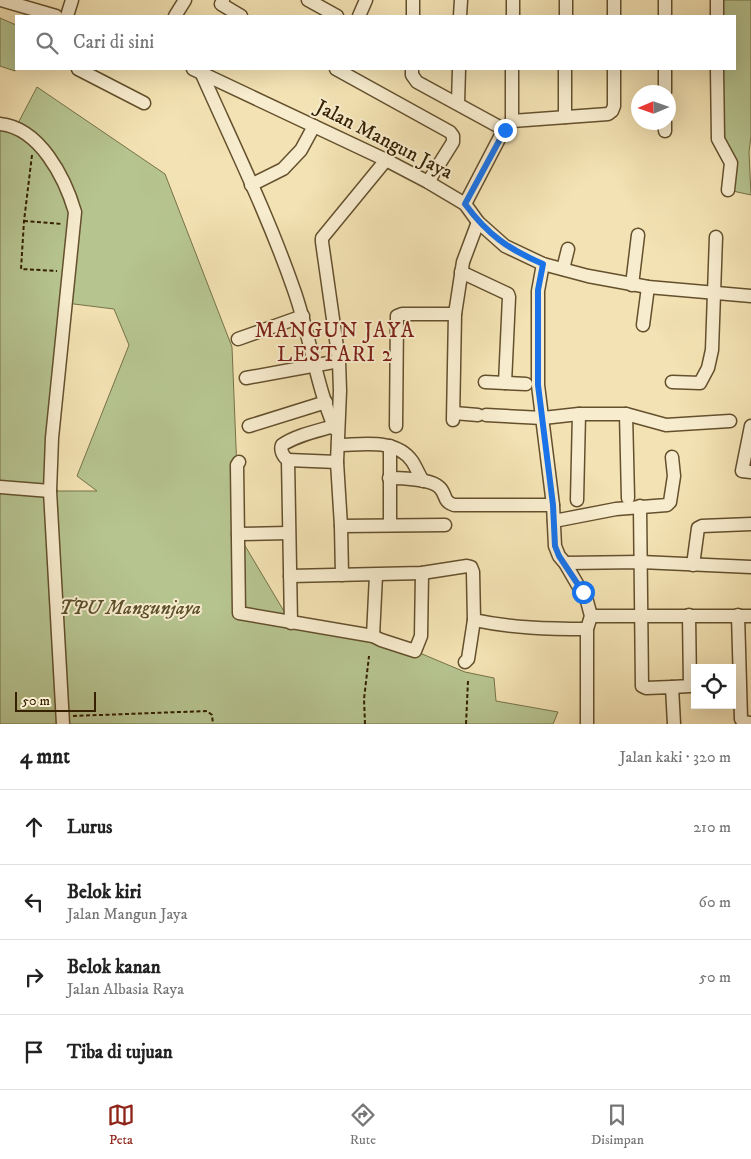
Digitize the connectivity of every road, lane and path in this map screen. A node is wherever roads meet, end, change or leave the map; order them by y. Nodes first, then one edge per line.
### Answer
1 (1, 0) edge
2 (72, 0) edge
3 (185, 0) edge
4 (223, 0) edge
5 (309, 0) edge
6 (366, 0) edge
7 (413, 0) edge
8 (461, 0) edge
9 (513, 0) edge
10 (566, 0) edge
11 (614, 0) edge
12 (666, 0) edge
13 (718, 0) edge
14 (26, 3) edge
15 (54, 15) edge
16 (68, 15) edge
17 (177, 15) edge
18 (239, 15) edge
19 (335, 15) edge
20 (359, 15) edge
21 (413, 15) edge
22 (460, 15) edge
23 (513, 15) edge
24 (566, 15) edge
25 (614, 15) edge
26 (666, 15) edge
27 (717, 15) edge
28 (80, 70) edge
29 (197, 70) edge
30 (338, 70) edge
31 (412, 70) edge
32 (459, 70) edge
33 (512, 70) edge
34 (566, 70) edge
35 (614, 70) edge
36 (666, 70) edge
37 (717, 70) edge
38 (666, 85) edge
39 (144, 103) dead end
40 (458, 103) junction
41 (565, 117) junction
42 (0, 124) edge
43 (509, 125) junction
44 (314, 126) junction
45 (34, 140) junction
46 (386, 160) junction
47 (428, 182) junction
48 (251, 185) junction
49 (728, 190) dead end
50 (465, 204) junction
51 (24, 221) junction
52 (478, 222) junction
53 (74, 225) junction
54 (638, 235) dead end
55 (716, 238) dead end
56 (568, 249) dead end
57 (543, 264) junction
58 (563, 269) junction
59 (69, 272) junction
60 (461, 272) junction
61 (632, 285) junction
62 (648, 287) junction
63 (714, 293) junction
64 (751, 296) edge
65 (455, 314) junction
66 (303, 316) junction
67 (643, 325) dead end
68 (238, 339) dead end
69 (339, 361) junction
70 (315, 364) junction
71 (246, 378) dead end
72 (485, 382) dead end
73 (672, 382) dead end
74 (504, 383) junction
75 (526, 384) dead end
76 (326, 402) junction
77 (579, 414) junction
78 (626, 414) junction
79 (543, 418) junction
80 (730, 421) dead end
81 (249, 426) dead end
82 (396, 426) dead end
83 (751, 426) edge
84 (337, 435) junction
85 (390, 446) junction
86 (672, 457) dead end
87 (288, 460) junction
88 (239, 462) dead end
89 (337, 462) junction
90 (751, 472) edge
91 (389, 478) junction
92 (423, 481) junction
93 (0, 487) edge
94 (50, 491) junction
95 (628, 498) dead end
96 (578, 500) dead end
97 (553, 505) junction
98 (640, 506) junction
99 (554, 521) junction
100 (751, 524) edge
101 (390, 525) junction
102 (445, 525) dead end
103 (341, 526) junction
104 (288, 533) junction
105 (238, 534) junction
106 (641, 562) junction
107 (565, 563) junction
108 (693, 565) junction
109 (751, 567) edge
110 (422, 573) junction
111 (342, 575) junction
112 (376, 575) junction
113 (290, 576) junction
114 (641, 615) junction
115 (689, 615) junction
116 (591, 616) junction
117 (738, 616) junction
118 (751, 616) edge
119 (474, 620) junction
120 (291, 623) junction
121 (587, 629) junction
122 (373, 636) junction
123 (369, 656) dead end
124 (465, 662) dead end
125 (468, 681) dead end
126 (672, 687) junction
127 (63, 720) edge
128 (751, 723) edge
129 (213, 724) edge
130 (365, 724) edge
131 (466, 724) edge
132 (587, 724) edge
133 (674, 724) edge

1 - 14 street
2 - 16 street
3 - 17 street
4 - 18 street
5 - 19 street
6 - 20 street
7 - 21 street
8 - 22 street
9 - 23 street
10 - 24 street
11 - 25 street
12 - 26 street
13 - 27 street
14 - 15 street
28 - 39 street
29 - 44 street, Jalan Mangun Jaya
29 - 48 street
30 - 47 street
31 - 40 street
32 - 40 street
33 - 43 street
34 - 41 street
35 - 41 street
36 - 38 street
37 - 49 street
40 - 43 street
41 - 43 street
42 - 45 street
43 - 50 street
44 - 46 street, Jalan Mangun Jaya
44 - 48 street
45 - 51 path
45 - 53 street
46 - 47 street, Jalan Mangun Jaya
46 - 69 street
47 - 50 street, Jalan Mangun Jaya
48 - 66 street
50 - 52 street, Jalan Mangun Jaya
51 - 53 path
51 - 59 path
52 - 57 street, Jalan Mangun Jaya
52 - 60 street
53 - 59 street
54 - 61 street
55 - 63 street
56 - 58 street
57 - 58 street, Jalan Mangun Jaya
57 - 79 street
58 - 61 street, Jalan Mangun Jaya
59 - 94 street
60 - 65 street
60 - 74 street
61 - 62 street, Jalan Mangun Jaya
62 - 63 street, Jalan Mangun Jaya
62 - 67 street
63 - 64 street, Jalan Mangun Jaya
63 - 73 street
65 - 79 street
65 - 82 street
66 - 68 street
66 - 70 street
69 - 70 street
69 - 84 street
70 - 71 street
70 - 76 street
72 - 74 street
74 - 75 street
76 - 81 street
76 - 84 street
77 - 78 street
77 - 79 street
77 - 96 street
78 - 80 street
78 - 95 street
79 - 97 street
83 - 90 street
84 - 85 street
84 - 87 street
84 - 89 street
85 - 91 street
85 - 92 street
86 - 98 street
87 - 89 street
87 - 104 street
88 - 105 street
89 - 103 street
91 - 92 street
91 - 101 street
92 - 97 street
93 - 94 street
94 - 127 street
97 - 99 street
98 - 99 street
98 - 106 street
99 - 107 street
100 - 108 street
101 - 102 street
101 - 103 street
103 - 111 street
104 - 105 street
104 - 113 street
105 - 120 street
106 - 107 street
106 - 108 street
106 - 114 street
107 - 116 street
108 - 109 street
110 - 112 street
110 - 119 street
110 - 122 street
111 - 112 street
111 - 113 street
112 - 122 street
113 - 120 street
114 - 115 street
114 - 116 street
114 - 126 street
115 - 117 street
115 - 126 street
116 - 121 street
117 - 118 street
117 - 128 street
119 - 121 street
119 - 124 street
120 - 122 street
121 - 132 street
123 - 130 path
125 - 131 path
126 - 133 street
127 - 129 path

